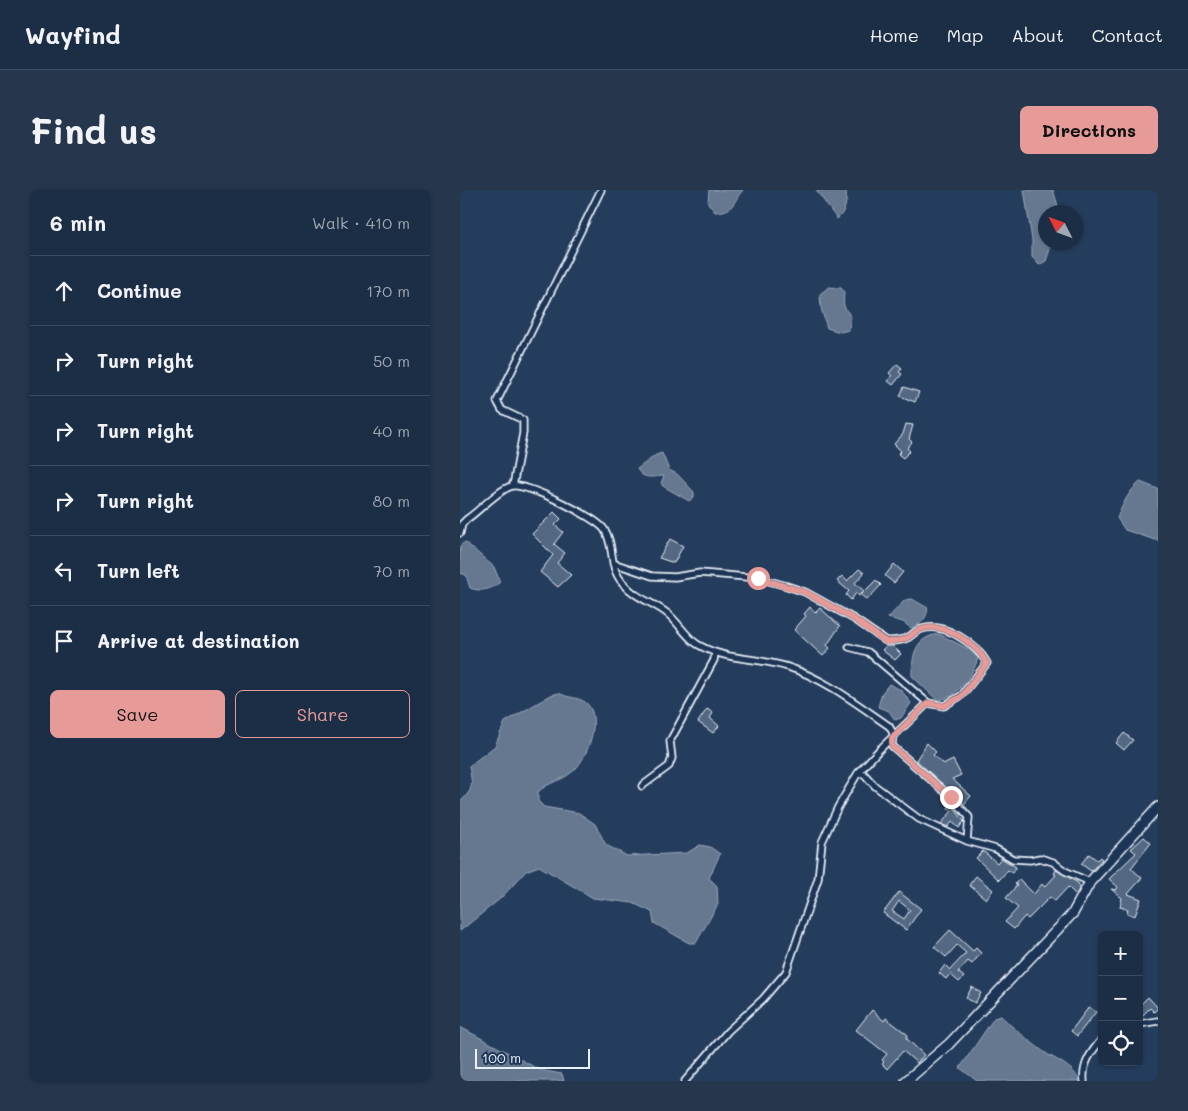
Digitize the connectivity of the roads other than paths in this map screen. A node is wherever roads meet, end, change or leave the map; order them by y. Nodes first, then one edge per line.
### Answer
1 (601, 190) edge
2 (513, 486) junction
3 (460, 533) edge
4 (613, 563) junction
5 (849, 647) dead end
6 (715, 653) junction
7 (928, 703) junction
8 (892, 738) junction
9 (858, 774) junction
10 (642, 786) dead end
11 (1158, 807) edge
12 (967, 841) junction
13 (1090, 882) junction
14 (1158, 1021) edge
15 (1143, 1023) edge
16 (1098, 1044) edge
17 (686, 1081) edge
18 (906, 1081) edge
19 (1084, 1081) edge

1 - 2 street
2 - 3 street
2 - 4 street
4 - 6 street
4 - 7 street
5 - 7 street
6 - 8 street
6 - 10 street
7 - 8 street
8 - 9 street
8 - 12 street
9 - 12 street
9 - 17 street
11 - 13 street
12 - 13 street
13 - 18 street
14 - 15 street
16 - 19 street

